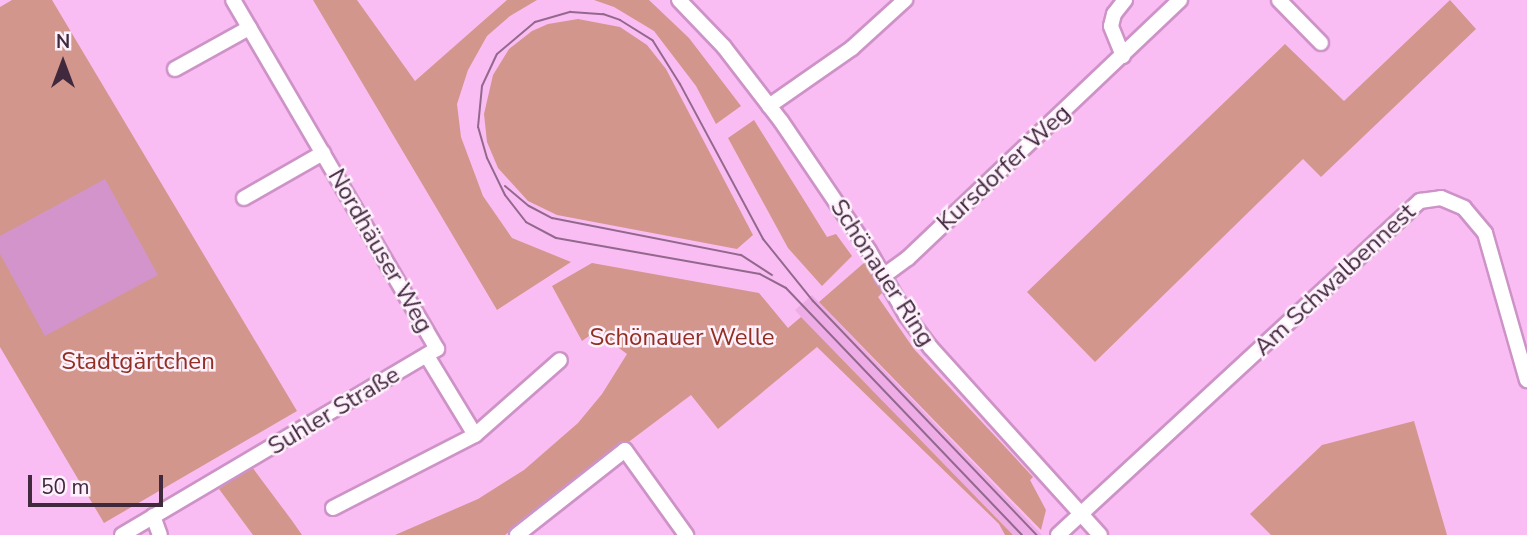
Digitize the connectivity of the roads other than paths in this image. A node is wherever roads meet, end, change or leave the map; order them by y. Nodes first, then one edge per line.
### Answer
1 (233, 0) edge
2 (679, 0) edge
3 (905, 0) edge
4 (1125, 0) edge
5 (1180, 0) edge
6 (1279, 0) edge
7 (249, 28) junction
8 (1321, 43) dead end
9 (1123, 56) junction
10 (175, 69) dead end
11 (769, 106) junction
12 (323, 153) junction
13 (244, 198) dead end
14 (882, 276) junction
15 (432, 352) junction
16 (560, 360) dead end
17 (1527, 380) edge
18 (475, 435) junction
19 (333, 508) dead end
20 (1080, 515) junction
21 (153, 516) junction
22 (122, 535) edge
23 (160, 535) edge
24 (517, 535) edge
25 (686, 535) edge
26 (1058, 535) edge
27 (1100, 535) edge

1 - 7 street, Nordhäuser Weg
2 - 11 street, Schönauer Ring
3 - 11 street
4 - 9 street
5 - 9 street, Kursdorfer Weg
6 - 8 street
7 - 10 street
7 - 12 street, Nordhäuser Weg
9 - 14 street, Kursdorfer Weg
11 - 14 street, Schönauer Ring
12 - 13 street, Nordhäuser Weg
12 - 15 street, Nordhäuser Weg
14 - 20 street, Schönauer Ring
15 - 18 street, Nordhäuser Weg
15 - 21 street, Suhler Straße
16 - 18 street
17 - 20 street, Am Schwalbennest
18 - 19 street
20 - 26 street, Am Schwalbennest
20 - 27 street, Schönauer Ring
21 - 22 street, Suhler Straße
21 - 23 street
24 - 25 street

